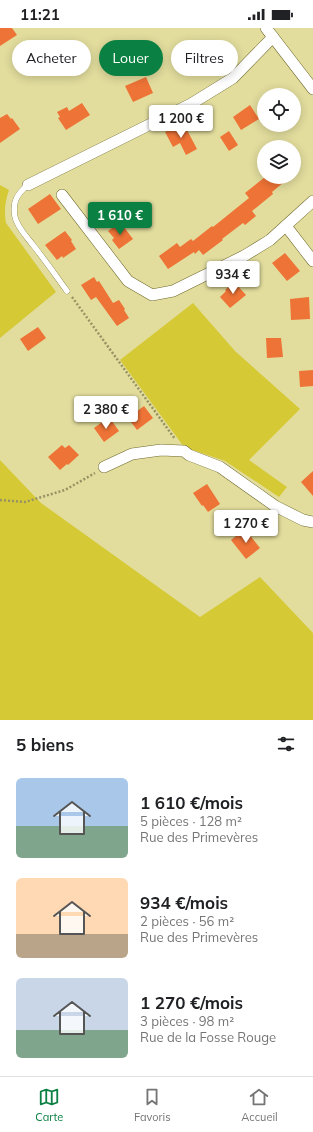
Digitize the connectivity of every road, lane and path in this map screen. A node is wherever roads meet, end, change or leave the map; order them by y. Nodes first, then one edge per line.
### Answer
1 (266, 28) edge
2 (273, 37) junction
3 (313, 89) edge
4 (28, 184) joint
5 (62, 194) dead end
6 (313, 201) edge
7 (286, 226) junction
8 (313, 261) edge
9 (67, 291) joint
10 (184, 451) junction
11 (104, 467) joint
12 (0, 500) edge
13 (313, 522) edge

1 - 2 street
2 - 3 street
2 - 4 street
4 - 9 lane
5 - 7 street
6 - 7 street
7 - 8 street
9 - 10 path
10 - 11 street
10 - 13 street
11 - 12 path

